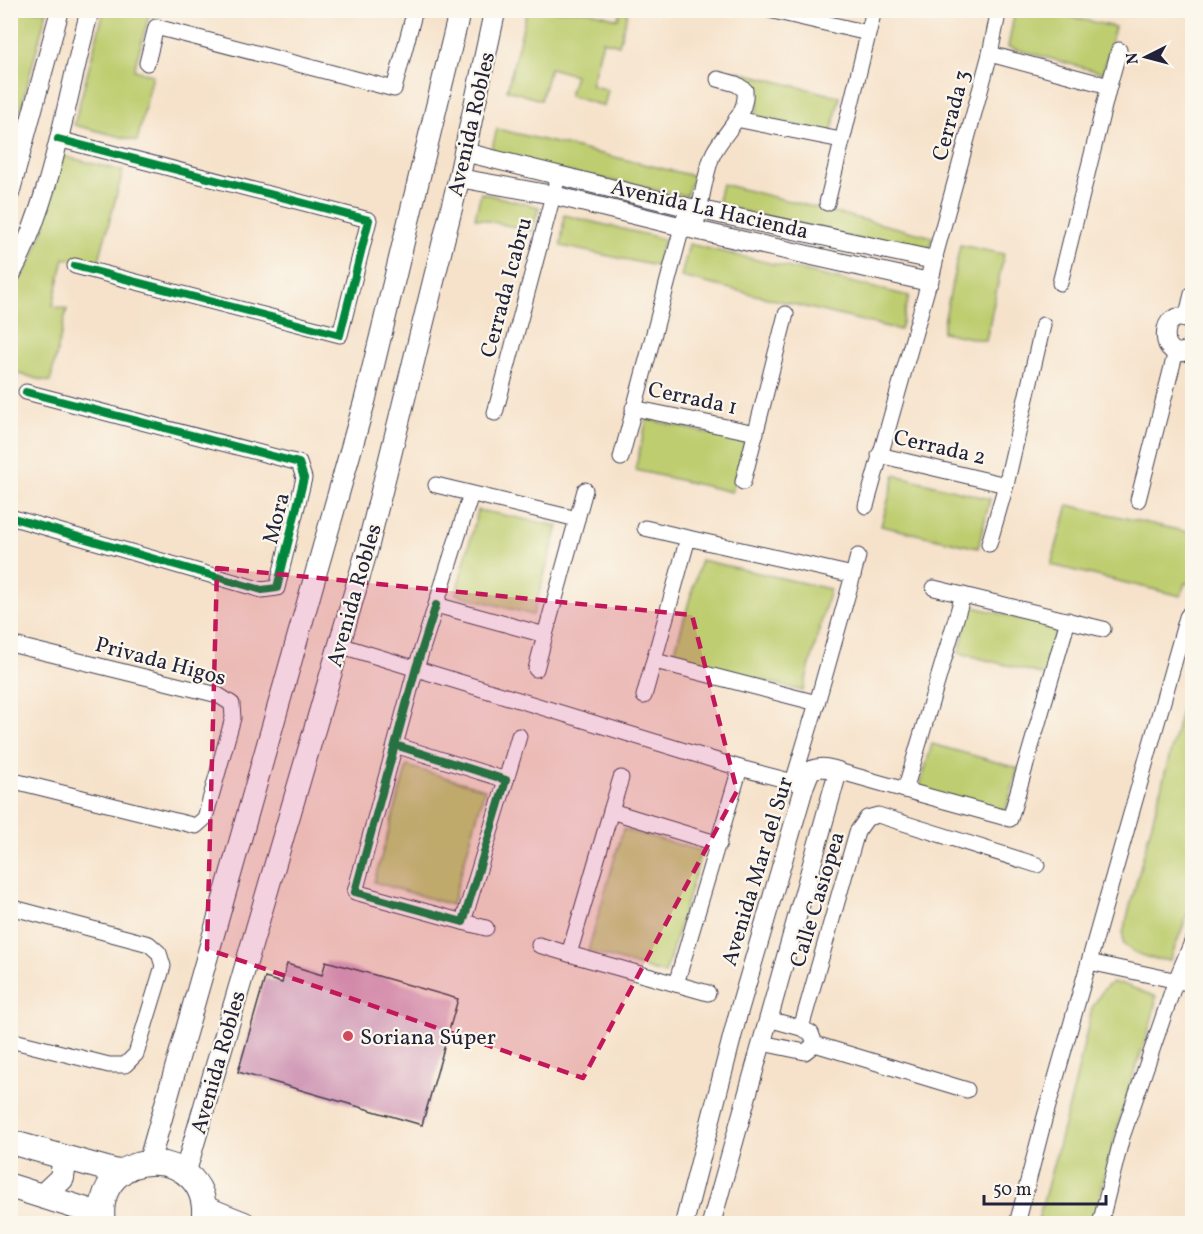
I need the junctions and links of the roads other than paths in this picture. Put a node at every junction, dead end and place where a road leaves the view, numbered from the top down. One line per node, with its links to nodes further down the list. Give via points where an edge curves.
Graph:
1 (60, 10): 12 (street)
2 (90, 10): 14 (street)
3 (415, 10): 13 (street, via 394,89 156,27)
4 (460, 10): 104 (main road, Avenida Robles, via 365,400)
5 (495, 10): 20 (main road, Avenida Robles)
6 (769, 10): 9 (street)
7 (874, 10): 9 (street)
8 (997, 19): 11 (street)
9 (868, 33): 19 (street)
10 (1119, 50): 16 (street)
11 (990, 54): 16 (street, Cerrada 3); 28 (street, Cerrada 3)
12 (48, 59): 14 (street); 23 (street)
13 (147, 63)
14 (74, 67): 18 (street)
15 (718, 79): 17 (street, Cerrada 1, via 745,90 747,101)
16 (1109, 86): 32 (street)
17 (736, 119): 19 (street); 26 (street, Cerrada 1, via 713,154)
18 (58, 139): 29 (street, via 369,220 340,335); 30 (street, via 42,199)
19 (841, 140): 25 (street)
20 (464, 152): 21 (street); 22 (main road, Avenida Robles)
21 (558, 174): 24 (street, Cerrada Icabru); 26 (street)
22 (459, 178): 24 (street, Avenida La Hacienda); 66 (main road, Avenida Robles, via 367,550)
23 (10, 194)
24 (553, 195): 27 (street, Avenida La Hacienda); 40 (street, Cerrada Icabru)
25 (827, 203)
26 (693, 208): 27 (street, Cerrada 1); 28 (street)
27 (688, 228): 31 (street, Avenida La Hacienda); 39 (street, Cerrada 1)
28 (934, 260): 31 (street)
29 (75, 266)
30 (10, 277)
31 (929, 282): 42 (street, Cerrada 2)
32 (1060, 283)
33 (1192, 294): 35 (street)
34 (786, 314): 41 (street, Cerrada 1)
35 (1189, 320): 37 (street, via 1175,320 1167,327 1165,339 1171,348)
36 (1043, 325): 46 (street, Cerrada 2)
37 (1188, 350): 49 (street)
38 (26, 392): 51 (street, Mora, via 299,463 304,478 277,588 262,590)
39 (633, 408): 41 (street, Cerrada 1); 43 (street)
40 (495, 412)
41 (756, 433): 44 (street)
42 (879, 455): 46 (street, Cerrada 2); 50 (street)
43 (621, 458)
44 (743, 482)
45 (436, 485): 48 (street)
46 (1006, 485): 55 (street)
47 (585, 490): 52 (street)
48 (471, 494): 52 (street); 60 (street)
49 (1138, 500)
50 (866, 506)
51 (10, 517)
52 (576, 519): 64 (street)
53 (645, 528): 54 (street)
54 (688, 538): 57 (street); 67 (street)
55 (989, 544)
56 (858, 556): 57 (street)
57 (853, 575): 71 (street)
58 (934, 588): 59 (street)
59 (963, 595): 62 (street); 80 (street)
60 (436, 605): 64 (street); 68 (street)
61 (1192, 610): 90 (street)
62 (1068, 620): 63 (street); 80 (street, via 1010,819)
63 (1103, 629)
64 (545, 635): 69 (street)
65 (10, 644): 77 (street, Privada Higos, via 218,695 232,704 233,718 205,818 196,826)
66 (339, 645): 68 (street); 106 (main road, Avenida Robles)
67 (655, 661): 70 (street); 71 (street)
68 (416, 668): 73 (street); 74 (street)
69 (536, 669)
70 (644, 696)
71 (817, 703): 79 (street)
72 (519, 736): 78 (street)
73 (395, 745): 78 (street); 85 (street, via 355,892)
74 (740, 768): 79 (street); 82 (street)
75 (838, 771): 79 (street, Avenida Mar del Sur, via 817,767); 80 (street); 95 (street)
76 (621, 778): 81 (street)
77 (10, 780)
78 (506, 780): 85 (street)
79 (799, 783): 99 (street, Avenida Mar del Sur)
80 (905, 790)
81 (611, 811): 82 (street); 89 (street)
82 (719, 844): 92 (street)
83 (1037, 865): 96 (street, Calle Casiopea, via 878,815 867,818 858,832)
84 (10, 907): 97 (street, via 149,944 159,953 163,966 136,1054 125,1065 109,1065)
85 (464, 922): 86 (street)
86 (486, 928)
87 (1192, 942): 91 (street)
88 (539, 945): 89 (street)
89 (569, 954): 92 (street)
90 (1089, 962): 91 (street); 114 (street)
91 (1176, 980): 93 (street); 115 (street, via 1122,1137)
92 (676, 984): 94 (street)
93 (1192, 984)
94 (708, 993)
95 (768, 1019): 96 (street); 100 (street)
96 (801, 1028): 98 (street, via 811,1033)
97 (10, 1040)
98 (815, 1044): 100 (street, via 804,1052); 101 (street)
99 (730, 1046): 100 (street); 112 (street, Avenida Mar del Sur)
100 (760, 1048): 113 (street)
101 (967, 1089)
102 (10, 1142): 103 (main road)
103 (59, 1156): 105 (main road); 108 (main road, via 64,1163 62,1178)
104 (149, 1162): 105 (main road); 106 (main road, via 168,1164)
105 (121, 1173): 110 (main road, via 107,1192)
106 (185, 1173): 109 (main road, via 198,1189)
107 (10, 1186): 108 (main road)
108 (43, 1196): 110 (main road)
109 (204, 1216): 111 (main road)
110 (103, 1219)
111 (244, 1224)
112 (684, 1224)
113 (711, 1224)
114 (1017, 1224)
115 (1100, 1224)

